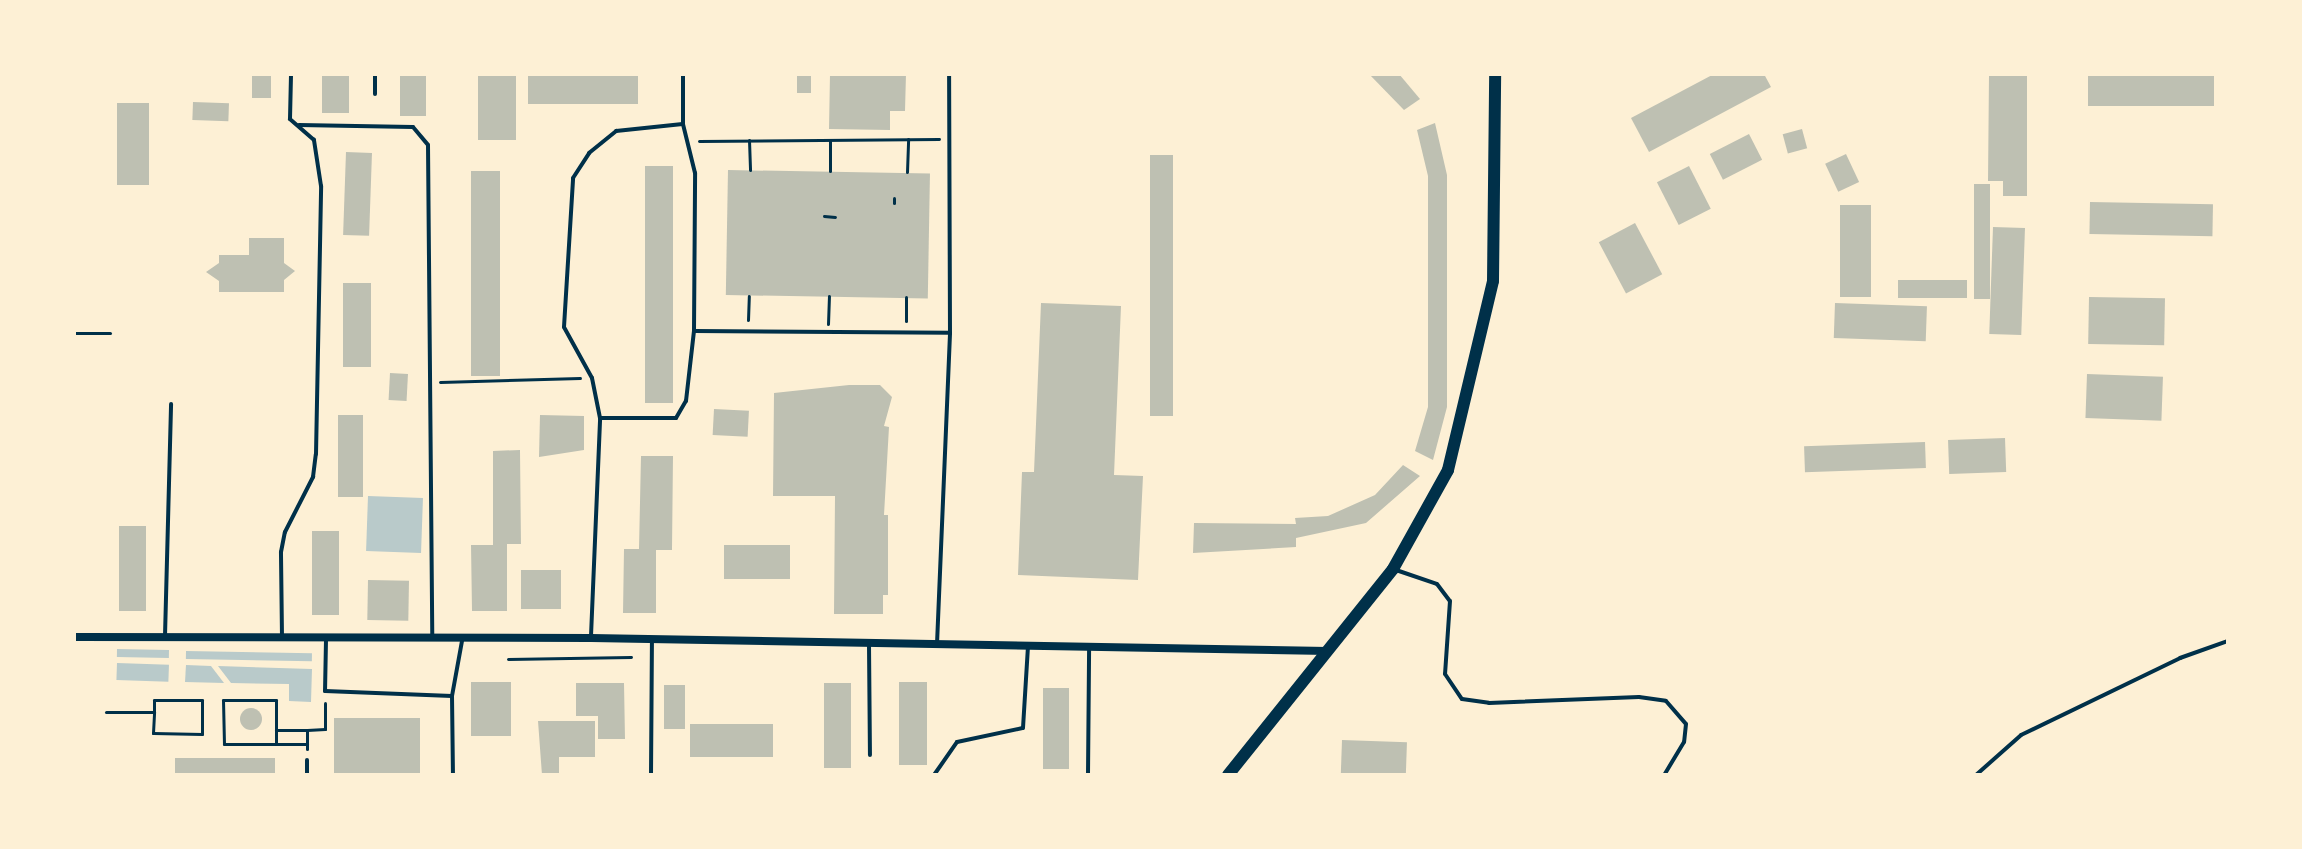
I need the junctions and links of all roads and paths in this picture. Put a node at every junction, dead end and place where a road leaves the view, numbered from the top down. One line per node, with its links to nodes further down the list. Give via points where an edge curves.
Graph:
1 (291, 74): 8 (lane, via 290,119)
2 (375, 74): 6 (lane)
3 (683, 74): 7 (lane)
4 (949, 74): 10 (lane)
5 (1495, 74): 35 (main road, via 1496,259 1483,339 1448,470)
6 (375, 94)
7 (683, 124): 13 (lane); 31 (lane, via 616,131 589,153 573,178 564,327)
8 (299, 125): 32 (lane, via 413,127 423,134 431,163); 39 (lane, via 314,140 321,169 316,454 310,487 285,532 281,552)
9 (908, 139): 10 (path); 12 (path); 16 (path)
10 (949, 139): 30 (lane)
11 (749, 140): 12 (path); 13 (path); 14 (path)
12 (830, 140): 15 (path)
13 (687, 141): 24 (lane, via 695,173)
14 (750, 170)
15 (830, 171)
16 (907, 172)
17 (894, 198): 18 (path)
18 (894, 203)
19 (824, 216): 20 (path)
20 (835, 217)
21 (749, 296): 25 (path)
22 (829, 296): 26 (path)
23 (906, 297): 27 (path)
24 (694, 331): 25 (lane); 34 (lane, via 682,415)
25 (748, 331): 26 (lane)
26 (828, 332): 27 (lane)
27 (906, 332): 30 (lane)
28 (74, 333): 29 (path)
29 (110, 333)
30 (950, 333): 46 (lane)
31 (592, 378): 32 (path); 34 (lane)
32 (431, 383): 42 (lane)
33 (171, 404): 37 (lane)
34 (600, 418): 38 (lane)
35 (1393, 569): 49 (main road); 70 (lane, via 1437,584 1450,601 1445,674 1462,699 1666,701 1686,724 1684,742)
36 (74, 637): 37 (street)
37 (165, 638): 39 (street)
38 (591, 638): 41 (street); 43 (street)
39 (282, 639): 40 (street)
40 (326, 640): 42 (street); 52 (lane)
41 (652, 640): 45 (street); 64 (lane)
42 (432, 641): 43 (street)
43 (462, 641): 53 (lane)
44 (2228, 641): 71 (lane, via 2180,658 2021,735)
45 (869, 645): 46 (street); 60 (lane)
46 (937, 646): 47 (street)
47 (1028, 647): 48 (street); 67 (lane, via 1023,728 957,742)
48 (1089, 648): 49 (street); 68 (lane)
49 (1328, 651): 69 (main road)
50 (631, 657): 51 (path)
51 (508, 659)
52 (325, 691): 53 (lane); 57 (path, via 325,729)
53 (452, 696): 63 (lane)
54 (106, 712): 55 (path)
55 (154, 712): 55 (path, via 153,733 202,734 202,700 154,700)
56 (276, 730): 57 (path); 58 (path); 58 (path, via 276,700 223,700 224,744)
57 (307, 730): 59 (path)
58 (276, 744): 59 (path)
59 (307, 744): 61 (path)
60 (870, 755)
61 (307, 760): 62 (lane)
62 (307, 775)
63 (453, 775)
64 (651, 775)
65 (792, 775): 66 (lane)
66 (799, 775)
67 (934, 775)
68 (1088, 775)
69 (1228, 775)
70 (1664, 775)
71 (1976, 775)

